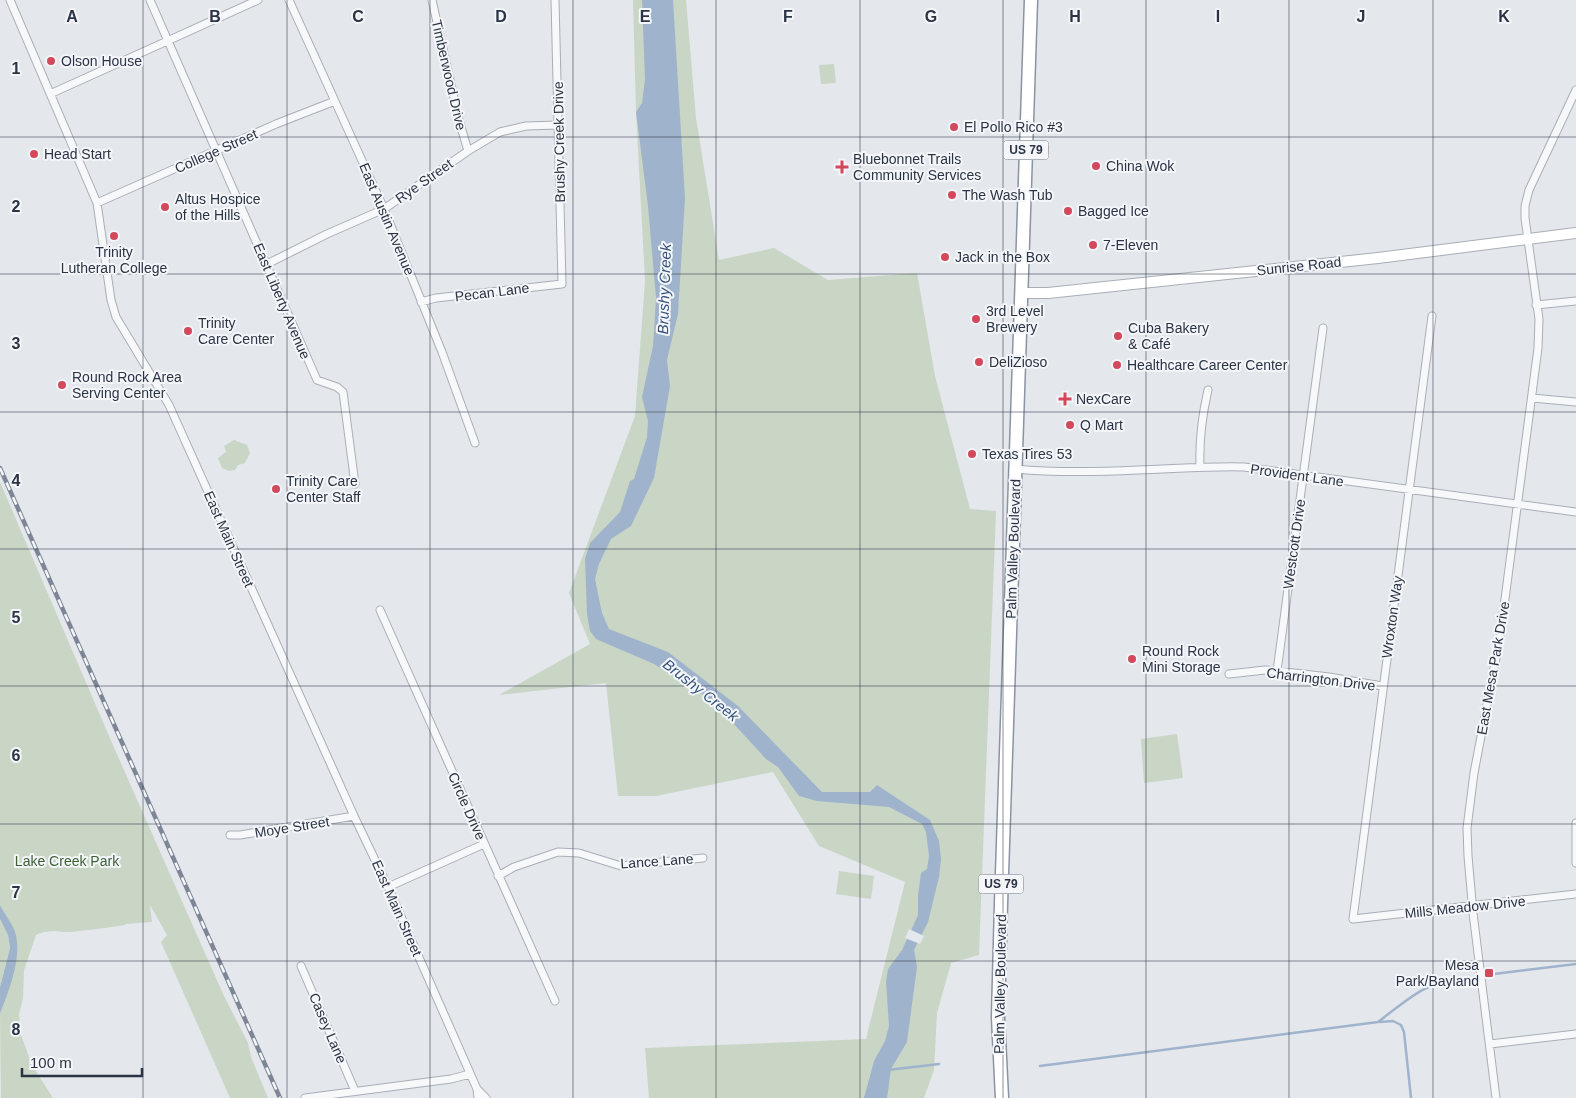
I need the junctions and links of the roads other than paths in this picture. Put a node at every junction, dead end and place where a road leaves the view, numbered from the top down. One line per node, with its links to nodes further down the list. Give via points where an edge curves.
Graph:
1 (10, 0): 10 (street, East Main Street)
2 (150, 0): 8 (street, East Liberty Avenue)
3 (258, 0): 8 (street)
4 (289, 0): 11 (street, East Austin Avenue)
5 (432, 0): 14 (street, Timberwood Drive)
6 (555, 0): 12 (street, Brushy Creek Drive)
7 (1029, 3): 21 (highway, Palm Valley Boulevard / US 79)
8 (168, 40): 10 (street); 13 (street, East Liberty Avenue)
9 (1576, 90): 18 (street, East Mesa Park Drive, via 1528,196 1525,218)
10 (50, 94): 15 (street, East Main Street)
11 (335, 101): 13 (street, College Street); 16 (street, East Austin Avenue)
12 (558, 125): 14 (street, Rye Street, via 513,128); 20 (street, Brushy Creek Drive)
13 (216, 150): 15 (street, College Street); 19 (street, East Liberty Avenue)
14 (468, 151): 16 (street, Rye Street)
15 (97, 203): 42 (street, East Main Street, via 118,323 169,406)
16 (384, 209): 19 (street, Rye Street); 23 (street, East Austin Avenue)
17 (1576, 233): 18 (main road, Sunrise Road)
18 (1528, 238): 21 (main road, Sunrise Road, via 1048,294); 24 (street, East Mesa Park Drive)
19 (267, 264): 34 (street, East Liberty Avenue, via 317,380 343,392)
20 (562, 284): 23 (street, Pecan Lane)
21 (1021, 293): 32 (highway, Palm Valley Boulevard / US 79)
22 (1576, 301): 24 (street)
23 (421, 302): 30 (street, East Austin Avenue)
24 (1536, 305): 28 (street, East Mesa Park Drive, via 1539,341)
25 (1432, 316): 35 (street, Wroxton Way)
26 (1323, 328): 33 (street, Westcott Drive)
27 (1208, 390): 31 (street, via 1201,430)
28 (1532, 398): 29 (street); 36 (street, East Mesa Park Drive)
29 (1576, 402)
30 (475, 443)
31 (1200, 467): 32 (street, Provident Lane, via 1128,471); 33 (street, Provident Lane)
32 (1016, 470): 63 (highway, Palm Valley Boulevard / US 79, via 1000,912 998,1017)
33 (1304, 475): 35 (street, Provident Lane); 39 (street, Westcott Drive)
34 (355, 484)
35 (1409, 489): 36 (street, Provident Lane); 41 (street, Wroxton Way)
36 (1518, 504): 37 (street, Provident Lane); 51 (street, East Mesa Park Drive, via 1500,637 1469,800 1468,856)
37 (1576, 512)
38 (380, 610): 45 (street, Circle Drive)
39 (1277, 671): 40 (street, Charrington Drive); 41 (street, Charrington Drive)
40 (1229, 674)
41 (1382, 686): 52 (street, Wroxton Way)
42 (354, 816): 44 (street, Moye Street); 49 (street, East Main Street)
43 (1576, 823): 47 (street)
44 (230, 835)
45 (484, 844): 48 (street, Circle Drive); 49 (street)
46 (702, 858): 48 (street, Lance Lane, via 621,866 578,853 558,852)
47 (1576, 863)
48 (498, 876): 54 (street, Circle Drive)
49 (388, 887): 57 (street, East Main Street)
50 (1576, 894): 51 (street, Mills Meadow Drive)
51 (1472, 906): 52 (street, Mills Meadow Drive); 56 (street, East Mesa Park Drive)
52 (1353, 919)
53 (301, 966): 59 (street, Casey Lane)
54 (554, 1001)
55 (1576, 1034): 56 (street)
56 (1490, 1044): 64 (street, East Mesa Park Drive)
57 (470, 1074): 58 (street, East Main Street); 59 (street)
58 (477, 1089): 61 (street); 62 (street)
59 (355, 1091): 60 (street)
60 (305, 1098)
61 (478, 1098)
62 (486, 1098)
63 (1002, 1098)
64 (1496, 1098)

